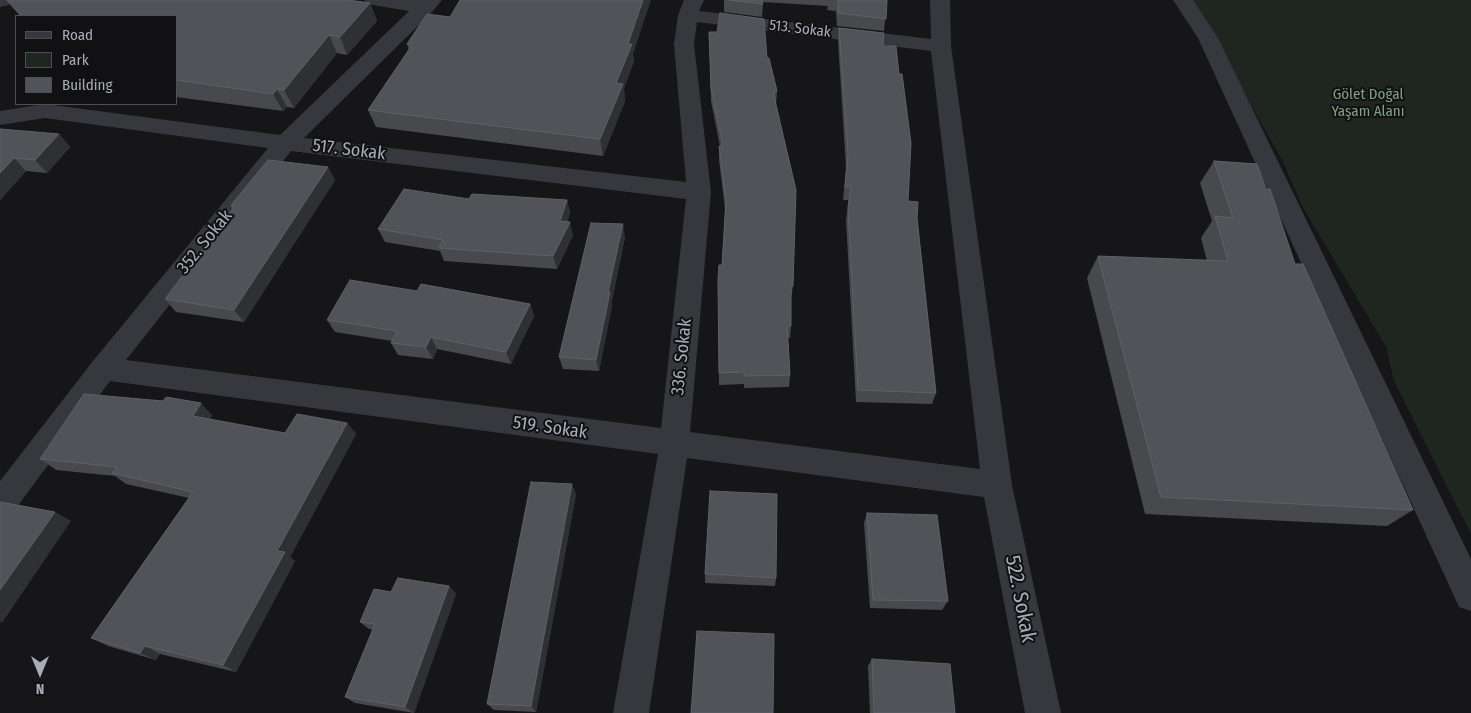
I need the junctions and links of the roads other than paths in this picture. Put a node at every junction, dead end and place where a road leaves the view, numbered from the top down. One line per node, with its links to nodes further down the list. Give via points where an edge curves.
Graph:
1 (6, 0): 5 (street)
2 (374, 0): 6 (street)
3 (940, 0): 8 (street, 522. Sokak)
4 (1183, 0): 16 (street, via 1212,47)
5 (0, 2)
6 (428, 4): 10 (street, 352. Sokak)
7 (691, 7): 8 (street, 513. Sokak); 11 (street, 336. Sokak, via 684,44)
8 (941, 46): 14 (street, 522. Sokak)
9 (0, 118): 10 (street, 517. Sokak, via 45,110)
10 (285, 143): 11 (street, 517. Sokak); 12 (street, 352. Sokak)
11 (699, 192): 13 (street, 336. Sokak)
12 (103, 369): 13 (street, 519. Sokak); 15 (street, 352. Sokak)
13 (674, 444): 14 (street, 519. Sokak); 17 (street, 336. Sokak)
14 (997, 485): 18 (street, 522. Sokak)
15 (0, 505)
16 (1471, 595)
17 (632, 713)
18 (1043, 713)

